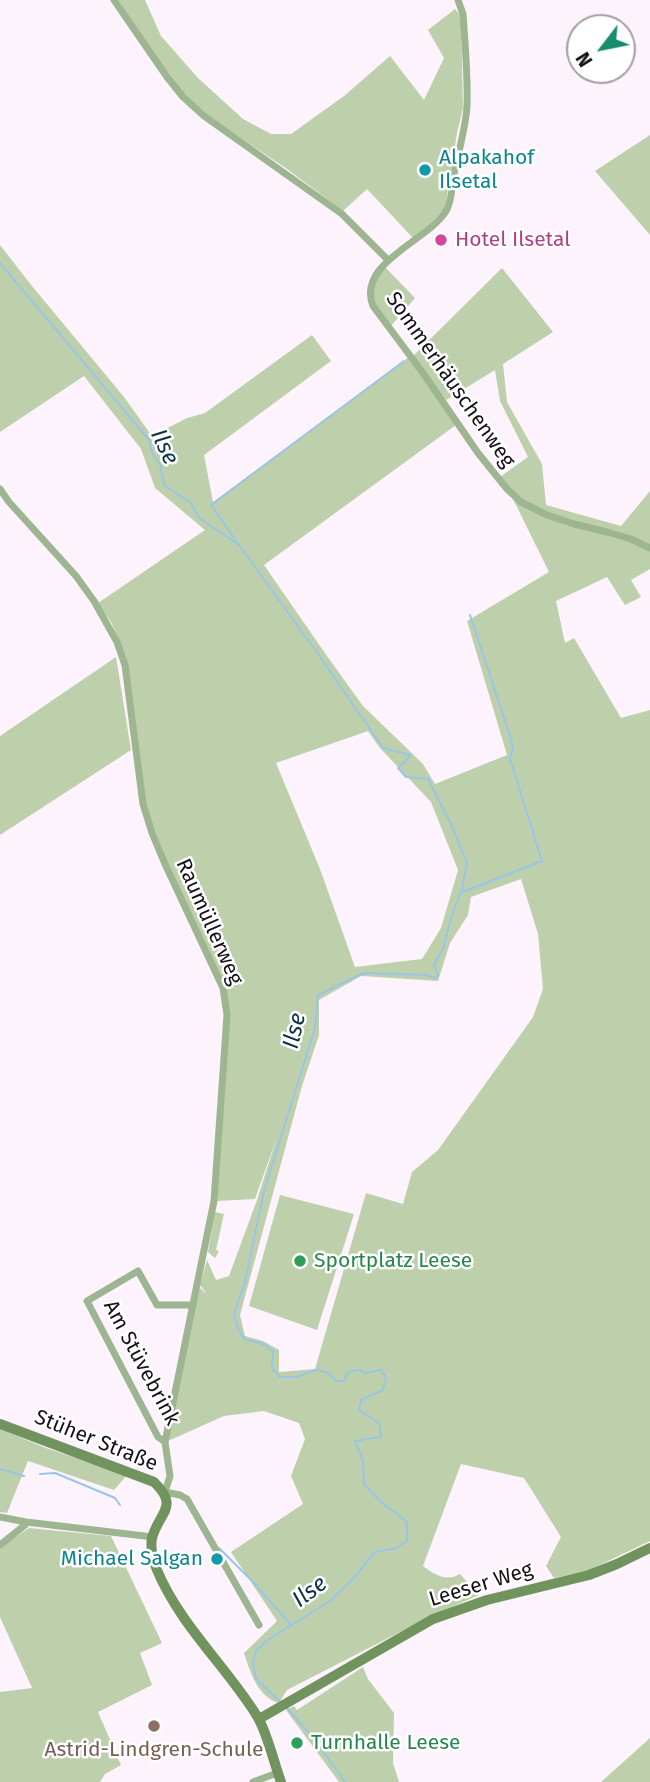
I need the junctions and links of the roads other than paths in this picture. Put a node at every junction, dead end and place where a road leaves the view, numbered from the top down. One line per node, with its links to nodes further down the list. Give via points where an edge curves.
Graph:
1 (114, 0): 3 (street, via 183,97 342,214)
2 (458, 0): 3 (street, Sommerhäuschenweg, via 463,14 467,108 447,210 426,233)
3 (388, 260): 5 (street, Sommerhäuschenweg, via 370,288 373,306 507,489 547,515)
4 (0, 489): 6 (street, Raumüllerweg, via 76,576 117,642 125,665 143,804 223,988 227,1015 214,1201)
5 (650, 548)
6 (192, 1305): 8 (street, Raumüllerweg); 8 (street, Am Stüvebrink, via 158,1305 138,1270 88,1301 158,1437)
7 (0, 1424): 9 (main road, Stüher Straße, via 154,1482)
8 (165, 1442): 9 (street, Raumüllerweg, via 170,1476)
9 (165, 1492): 12 (main road, Stüher Straße, via 168,1501); 15 (street, via 187,1499)
10 (0, 1517): 11 (street)
11 (26, 1522): 12 (street); 13 (street)
12 (153, 1536): 16 (main road, via 153,1555 171,1598)
13 (0, 1545)
14 (650, 1548): 16 (main road, Leeser Weg, via 589,1575 487,1600 433,1619)
15 (259, 1625)
16 (259, 1719): 17 (main road)
17 (279, 1777): 18 (street)
18 (253, 1782)

